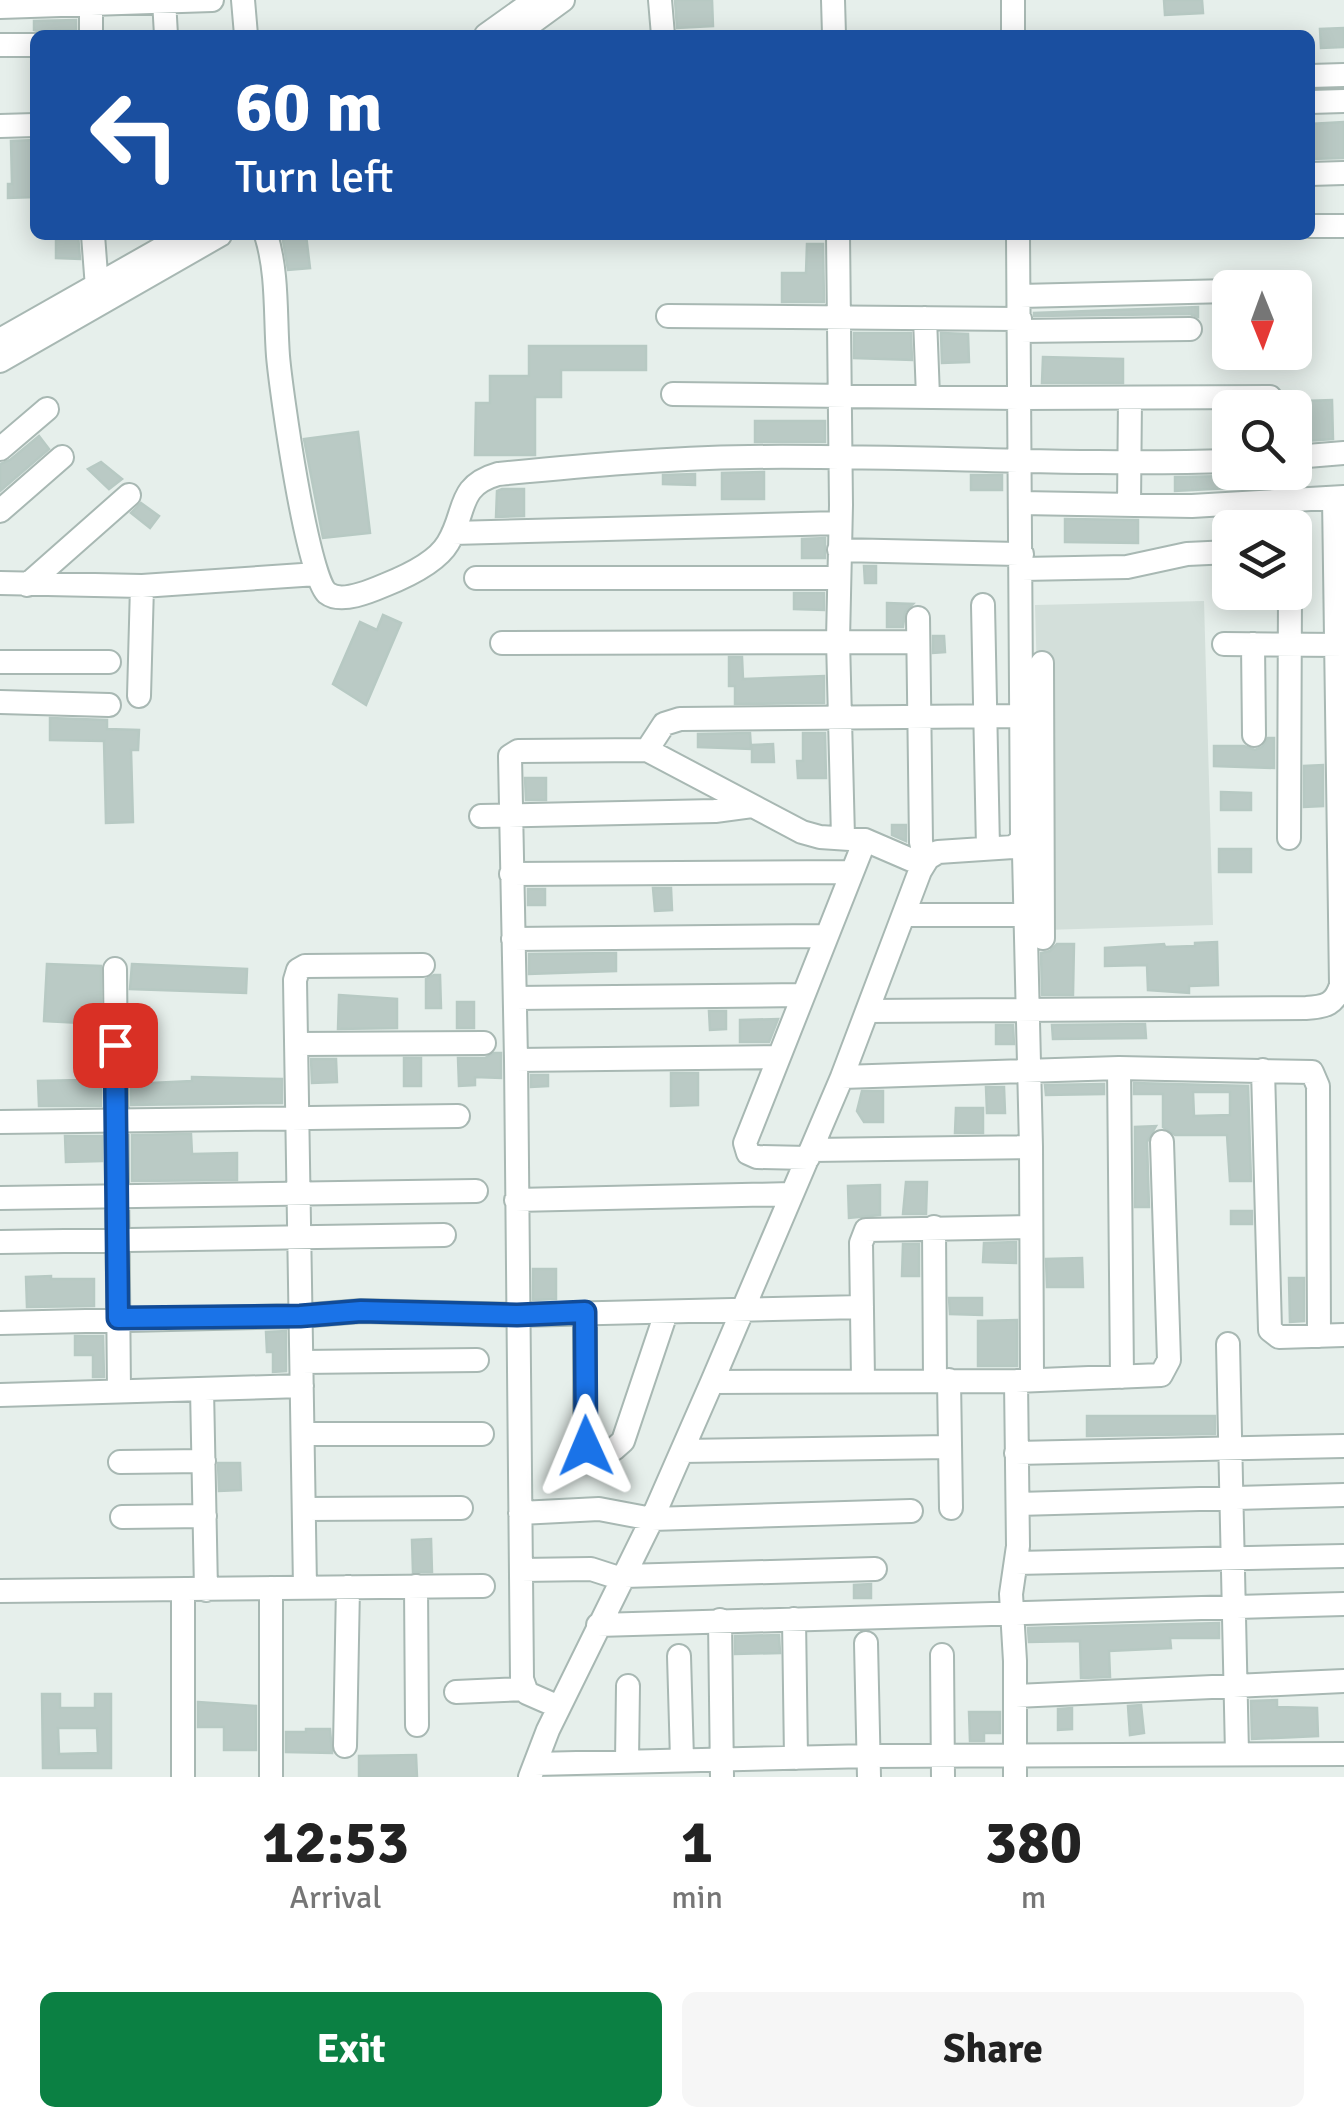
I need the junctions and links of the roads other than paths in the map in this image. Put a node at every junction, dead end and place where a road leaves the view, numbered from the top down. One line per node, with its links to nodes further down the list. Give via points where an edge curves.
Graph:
1 (212, 0): 8 (street)
2 (243, 0): 13 (street)
3 (535, 0): 14 (street)
4 (564, 0): 15 (street)
5 (660, 0): 16 (street)
6 (833, 0): 17 (street)
7 (1013, 0): 18 (street)
8 (164, 1): 9 (street); 12 (street)
9 (91, 4): 10 (street); 11 (street)
10 (0, 6)
11 (91, 30)
12 (166, 30)
13 (246, 30)
14 (493, 30)
15 (522, 30)
16 (662, 30)
17 (834, 30)
18 (1013, 30)
19 (0, 45): 20 (street)
20 (30, 45)
21 (1344, 75): 22 (street)
22 (1315, 76)
23 (1344, 101): 24 (street)
24 (1315, 102)
25 (30, 125): 26 (street)
26 (0, 126)
27 (1344, 173): 28 (street)
28 (1315, 174)
29 (1315, 226): 30 (street)
30 (1344, 226)
31 (93, 240): 38 (street)
32 (178, 240): 38 (street)
33 (210, 240): 38 (street)
34 (266, 240): 73 (street, via 280,378)
35 (838, 240): 41 (street)
36 (1018, 240): 39 (street)
37 (1212, 294): 39 (street)
38 (97, 297): 44 (street); 45 (street)
39 (1020, 315): 42 (street); 43 (street); 50 (street)
40 (668, 316): 41 (street)
41 (840, 316): 42 (street); 47 (street)
42 (926, 318): 48 (street)
43 (1190, 330)
44 (0, 340)
45 (0, 361)
46 (673, 394): 47 (street)
47 (838, 397): 48 (street); 57 (street)
48 (928, 397): 50 (street)
49 (1212, 397): 51 (street)
50 (1020, 398): 51 (street); 59 (street)
51 (1130, 398): 60 (street)
52 (46, 409): 53 (street)
53 (0, 449)
54 (1344, 453): 55 (street)
55 (1312, 456)
56 (62, 457): 67 (street)
57 (840, 458): 59 (street); 68 (street); 69 (street, via 680,458 498,474 470,489)
58 (1212, 461): 60 (street)
59 (1020, 462): 60 (street); 64 (street)
60 (1129, 463): 65 (street)
61 (129, 495): 77 (street)
62 (1339, 497): 63 (street); 87 (street)
63 (1290, 500): 65 (street); 66 (street)
64 (1021, 503): 65 (street); 72 (street)
65 (1128, 506)
66 (1290, 510)
67 (0, 511)
68 (840, 522): 69 (street); 70 (street)
69 (453, 532): 73 (street, via 428,561 361,593 332,596)
70 (839, 550): 72 (street); 75 (street)
71 (1212, 553): 72 (street, via 1137,566)
72 (1022, 562): 96 (street)
73 (317, 574): 78 (street)
74 (476, 578): 75 (street)
75 (838, 578): 82 (street)
76 (0, 583): 77 (street)
77 (27, 585): 78 (street)
78 (142, 586): 92 (street)
79 (982, 605): 95 (street)
80 (1290, 610): 88 (street)
81 (918, 618): 83 (street)
82 (838, 640): 83 (street); 84 (street); 98 (street)
83 (917, 642): 97 (street)
84 (502, 643)
85 (1224, 644): 86 (street)
86 (1253, 644): 88 (street); 99 (street)
87 (1339, 645): 88 (street); 120 (street, via 1337,998 1320,1007)
88 (1290, 646): 104 (street)
89 (0, 662): 90 (street)
90 (109, 662)
91 (1042, 664): 107 (street)
92 (139, 696)
93 (0, 702): 94 (street)
94 (109, 705)
95 (985, 716): 96 (street); 97 (street); 106 (street)
96 (1023, 716): 107 (street)
97 (920, 717): 98 (street); 108 (street)
98 (842, 718): 100 (street, via 672,720); 105 (street)
99 (1254, 736)
100 (648, 750): 101 (street); 102 (street, via 514,752 508,763)
101 (752, 806): 102 (street); 105 (street, via 811,835)
102 (510, 815): 103 (street); 110 (street)
103 (480, 816)
104 (1289, 838)
105 (854, 839): 108 (street); 109 (street)
106 (988, 848): 107 (street); 108 (street, via 944,851)
107 (1029, 853): 112 (street); 114 (street)
108 (926, 862): 111 (street)
109 (850, 872): 110 (street); 113 (street)
110 (511, 874): 115 (street)
111 (906, 915): 112 (street); 121 (street)
112 (1024, 915): 120 (street)
113 (824, 936): 115 (street); 118 (street)
114 (1043, 938)
115 (512, 939): 119 (street)
116 (423, 965): 123 (street, via 301,967 295,980)
117 (115, 968): 133 (street)
118 (801, 995): 119 (street); 124 (street)
119 (515, 998): 125 (street)
120 (1027, 1010): 121 (street); 127 (street)
121 (868, 1011): 129 (street)
122 (484, 1043): 123 (street)
123 (296, 1044): 131 (street)
124 (777, 1057): 125 (street); 136 (street, via 746,1148 757,1157)
125 (516, 1060): 142 (street)
126 (1119, 1068): 127 (street); 128 (street); 162 (street)
127 (1030, 1069): 129 (street); 135 (street)
128 (1262, 1070): 158 (street, via 1270,1330 1278,1337); 158 (street, via 1308,1070 1317,1079)
129 (842, 1077): 136 (street)
130 (458, 1116): 131 (street)
131 (298, 1117): 133 (street); 138 (street)
132 (0, 1122): 133 (street)
133 (116, 1122): 140 (street)
134 (1162, 1142): 162 (street, via 1168,1365 1161,1374)
135 (1031, 1147): 136 (street); 143 (street)
136 (810, 1154): 139 (street)
137 (476, 1191): 138 (street)
138 (299, 1194): 140 (street); 146 (street)
139 (792, 1194): 142 (street); 151 (street)
140 (115, 1197): 141 (street); 147 (street)
141 (0, 1198)
142 (516, 1200): 153 (street)
143 (1031, 1227): 144 (street); 165 (street)
144 (934, 1228): 149 (street, via 866,1230); 164 (street)
145 (444, 1235): 146 (street)
146 (298, 1236): 147 (street); 154 (street)
147 (116, 1241): 148 (street); 155 (street)
148 (0, 1242)
149 (862, 1307): 151 (street); 163 (street)
150 (585, 1312): 152 (street); 152 (street, via 585,1442 594,1451 623,1441); 153 (street)
151 (742, 1312): 152 (street); 166 (street)
152 (666, 1313)
153 (517, 1315): 154 (street); 186 (street)
154 (300, 1316): 155 (street); 161 (street)
155 (118, 1318): 156 (street); 168 (street)
156 (0, 1323)
157 (1344, 1335): 158 (street)
158 (1318, 1336)
159 (1228, 1344): 174 (street)
160 (477, 1360): 161 (street)
161 (302, 1374): 167 (street); 170 (street)
162 (1122, 1377): 165 (street)
163 (864, 1379): 164 (street); 166 (street)
164 (942, 1380): 165 (street); 172 (street)
165 (1024, 1380): 176 (street)
166 (712, 1382): 175 (street)
167 (202, 1388): 168 (street); 177 (street)
168 (119, 1391): 169 (street)
169 (0, 1395)
170 (304, 1434): 171 (street); 184 (street)
171 (482, 1434)
172 (950, 1446): 175 (street); 183 (street)
173 (1344, 1446): 174 (street)
174 (1230, 1449): 176 (street); 180 (street)
175 (682, 1452): 189 (street)
176 (1016, 1453): 181 (street)
177 (204, 1461): 178 (street); 187 (street)
178 (120, 1462)
179 (1344, 1495): 180 (street)
180 (1232, 1498): 181 (street); 191 (street)
181 (1018, 1504): 192 (street)
182 (460, 1508): 184 (street)
183 (951, 1508)
184 (306, 1509): 198 (street)
185 (911, 1511): 189 (street)
186 (520, 1514): 189 (street, via 599,1509); 194 (street)
187 (205, 1516): 188 (street); 202 (street)
188 (122, 1517)
189 (652, 1519): 195 (street)
190 (1344, 1556): 191 (street)
191 (1232, 1559): 192 (street); 204 (street)
192 (1016, 1563): 205 (street)
193 (875, 1569): 195 (street)
194 (521, 1570): 195 (street, via 591,1569); 215 (street)
195 (623, 1578): 208 (street)
196 (416, 1586): 197 (street); 200 (street); 219 (street)
197 (483, 1586)
198 (305, 1587): 199 (street); 200 (street)
199 (271, 1588): 202 (street); 237 (street)
200 (348, 1588): 220 (street)
201 (0, 1591): 202 (street)
202 (194, 1591): 236 (street)
203 (1344, 1604): 204 (street)
204 (1233, 1608): 205 (street); 213 (street)
205 (1012, 1614): 206 (street); 217 (street)
206 (794, 1619): 207 (street); 224 (street)
207 (720, 1620): 208 (street); 233 (street)
208 (598, 1625): 218 (street)
209 (866, 1644): 227 (street)
210 (942, 1654): 230 (street)
211 (679, 1656): 223 (street)
212 (1344, 1681): 213 (street)
213 (1237, 1685): 217 (street); 221 (street)
214 (628, 1686): 226 (street)
215 (524, 1689): 216 (street); 218 (street)
216 (456, 1692)
217 (1015, 1696): 231 (street)
218 (559, 1707): 235 (street)
219 (417, 1725)
220 (345, 1746)
221 (1238, 1753): 225 (street); 229 (street)
222 (1344, 1754): 229 (street)
223 (682, 1759): 226 (street); 233 (street)
224 (789, 1764): 227 (street); 233 (street)
225 (1213, 1765): 228 (street)
226 (643, 1766): 234 (street)
227 (870, 1766): 230 (street)
228 (1144, 1766): 232 (street)
229 (1275, 1766)
230 (943, 1767): 231 (street)
231 (1015, 1767): 232 (street)
232 (1082, 1767)
233 (722, 1768)
234 (591, 1770): 235 (street)
235 (532, 1771)
236 (183, 1777)
237 (272, 1777)

